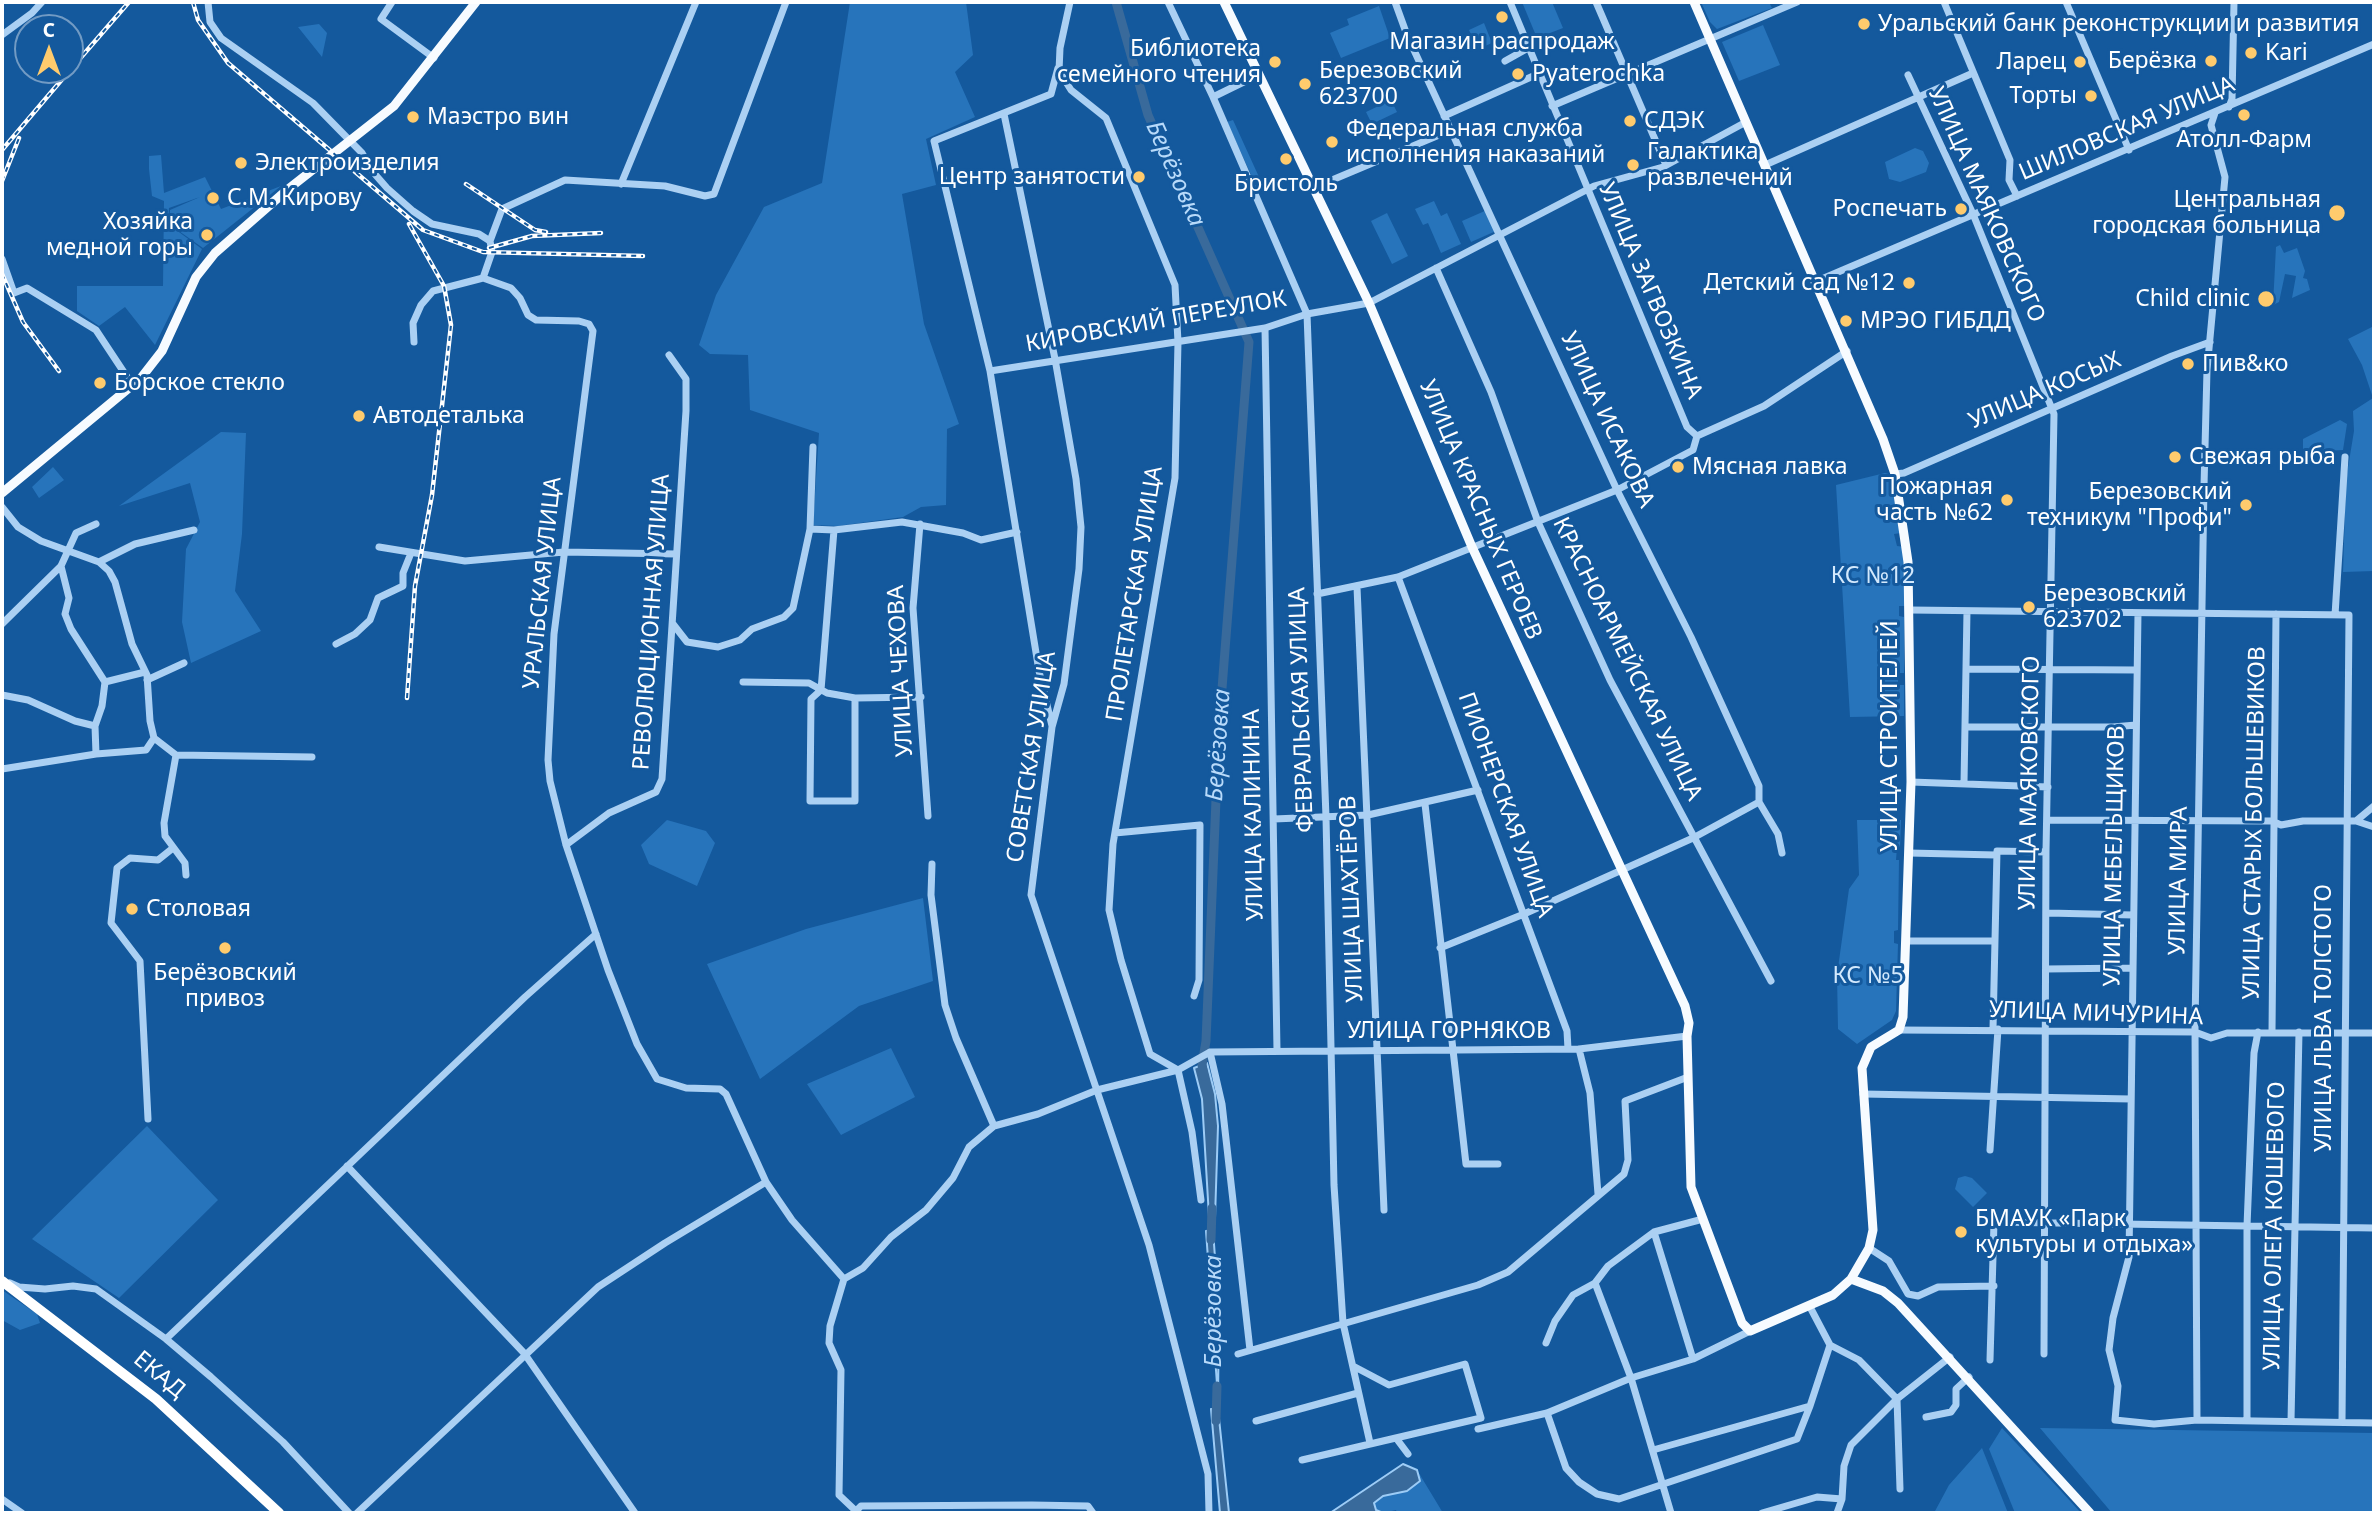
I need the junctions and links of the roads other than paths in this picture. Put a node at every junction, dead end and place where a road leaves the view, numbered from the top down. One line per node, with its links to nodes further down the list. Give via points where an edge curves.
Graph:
1 (42, 2): 18 (street)
2 (208, 2): 39 (street, via 210,22 221,38 313,103)
3 (392, 2): 22 (street, via 381,19)
4 (476, 2): 22 (main road)
5 (696, 2): 43 (street)
6 (786, 2): 43 (street, via 714,194)
7 (1070, 2): 24 (street)
8 (1168, 2): 30 (street, ФЕВРАЛЬСКАЯ УЛИЦА)
9 (1224, 2): 28 (main road, УЛИЦА КРАСНЫХ ГЕРОЕВ)
10 (1395, 2): 36 (street, УЛИЦА ИСАКОВА)
11 (1510, 2): 21 (street, УЛИЦА ЗАГВОЗКИНА)
12 (1596, 2): 26 (street)
13 (1694, 2): 19 (main road, УЛИЦА СТРОИТЕЛЕЙ)
14 (1797, 2): 19 (street)
15 (1944, 2): 27 (street)
16 (2066, 2): 40 (street)
17 (2234, 2): 33 (street)
18 (2, 35)
19 (1710, 38): 26 (street); 37 (main road, УЛИЦА СТРОИТЕЛЕЙ)
20 (2374, 44): 33 (street, ШИЛОВСКАЯ УЛИЦА)
21 (1530, 47): 23 (street); 25 (street, УЛИЦА ЗАГВОЗКИНА)
22 (434, 58): 39 (main road, via 394,106)
23 (1504, 61)
24 (1058, 64): 35 (street, via 1051,94); 58 (street, ПРОЛЕТАРСКАЯ УЛИЦА, via 1071,90 1106,118 1175,285)
25 (1540, 73): 32 (street, УЛИЦА ЗАГВОЗКИНА); 36 (street)
26 (1627, 73): 32 (street); 41 (street)
27 (1973, 73): 31 (street); 46 (street, via 2010,160 2009,180)
28 (1258, 75): 30 (street); 44 (main road, УЛИЦА КРАСНЫХ ГЕРОЕВ)
29 (1908, 75): 31 (street, УЛИЦА МАЯКОВСКОГО)
30 (1213, 97): 55 (street, ФЕВРАЛЬСКАЯ УЛИЦА)
31 (1918, 97): 42 (street); 47 (street, УЛИЦА МАЯКОВСКОГО)
32 (1552, 106): 45 (street, УЛИЦА ЗАГВОЗКИНА)
33 (2229, 107): 34 (street, ШИЛОВСКАЯ УЛИЦА)
34 (2215, 113): 40 (street, ШИЛОВСКАЯ УЛИЦА); 59 (street, УЛИЦА МИРА, via 2211,125 2225,177)
35 (1004, 114): 62 (street, СОВЕТСКАЯ УЛИЦА); 63 (street, via 934,141)
36 (1444, 116): 38 (street, УЛИЦА ИСАКОВА)
37 (1746, 122): 41 (street, КИРОВСКИЙ ПЕРЕУЛОК); 42 (main road, УЛИЦА СТРОИТЕЛЕЙ)
38 (1451, 130): 44 (street); 48 (street, УЛИЦА ИСАКОВА)
39 (349, 142): 49 (street, via 387,188 432,224 478,234); 64 (main road, via 202,267 162,351)
40 (2129, 150): 46 (street, ШИЛОВСКАЯ УЛИЦА)
41 (1666, 165): 45 (street, КИРОВСКИЙ ПЕРЕУЛОК)
42 (1765, 165): 53 (main road, УЛИЦА СТРОИТЕЛЕЙ)
43 (621, 184): 49 (street, via 556,182 502,209)
44 (1313, 188): 54 (main road, УЛИЦА КРАСНЫХ ГЕРОЕВ)
45 (1586, 190): 48 (street, КИРОВСКИЙ ПЕРЕУЛОК); 66 (street, УЛИЦА ЗАГВОЗКИНА, via 1687,427)
46 (2017, 196): 47 (street, ШИЛОВСКАЯ УЛИЦА)
47 (1973, 214): 53 (street, ШИЛОВСКАЯ УЛИЦА); 65 (street, УЛИЦА МАЯКОВСКОГО)
48 (1500, 234): 51 (street, КИРОВСКИЙ ПЕРЕУЛОК); 70 (street, УЛИЦА ИСАКОВА)
49 (489, 241): 52 (street, via 492,252)
50 (2, 259): 64 (street, via 14,293 27,288 96,330)
51 (1436, 268): 54 (street, КИРОВСКИЙ ПЕРЕУЛОК); 73 (street, КРАСНОАРМЕЙСКАЯ УЛИЦА, via 1491,392)
52 (483, 278): 57 (street, via 433,291 413,323); 83 (street, УРАЛЬСКАЯ УЛИЦА, via 511,288 536,320 589,324 593,331)
53 (1817, 281): 60 (main road, УЛИЦА СТРОИТЕЛЕЙ)
54 (1369, 303): 55 (street, КИРОВСКИЙ ПЕРЕУЛОК); 81 (main road, УЛИЦА КРАСНЫХ ГЕРОЕВ)
55 (1307, 314): 56 (street, КИРОВСКИЙ ПЕРЕУЛОК); 90 (street, ФЕВРАЛЬСКАЯ УЛИЦА)
56 (1265, 328): 58 (street, КИРОВСКИЙ ПЕРЕУЛОК); 132 (street, УЛИЦА КАЛИНИНА)
57 (414, 342)
58 (1178, 342): 62 (street, КИРОВСКИЙ ПЕРЕУЛОК); 140 (street, ПРОЛЕТАРСКАЯ УЛИЦА, via 1175,478)
59 (2210, 342): 65 (street, УЛИЦА КОСЫХ); 95 (street, УЛИЦА МИРА)
60 (1847, 351): 66 (street, via 1764,406); 69 (main road, УЛИЦА СТРОИТЕЛЕЙ)
61 (668, 355): 85 (street, РЕВОЛЮЦИОННАЯ УЛИЦА, via 686,379)
62 (1055, 359): 63 (street, КИРОВСКИЙ ПЕРЕУЛОК); 114 (street, СОВЕТСКАЯ УЛИЦА, via 1080,527 1064,684)
63 (990, 371): 79 (street)
64 (133, 386): 71 (main road)
65 (2052, 408): 69 (street, УЛИЦА КОСЫХ); 93 (street, УЛИЦА МАЯКОВСКОГО)
66 (1697, 436): 70 (street, via 1693,450)
67 (813, 447): 76 (street)
68 (2345, 457): 97 (street)
69 (1895, 474): 91 (main road, УЛИЦА СТРОИТЕЛЕЙ, via 1907,544)
70 (1617, 490): 73 (street); 126 (street, УЛИЦА ИСАКОВА, via 1759,786)
71 (2, 493)
72 (2, 508): 82 (street, via 18,527)
73 (1538, 522): 81 (street); 141 (street, КРАСНОАРМЕЙСКАЯ УЛИЦА, via 1610,680)
74 (96, 524): 82 (street, via 76,533)
75 (920, 524): 78 (street); 79 (street, via 981,540); 110 (street, УЛИЦА ЧЕХОВА, via 913,608)
76 (810, 529): 78 (street); 98 (street, via 793,608 784,617 718,647 687,642)
77 (194, 530): 86 (street, via 135,544)
78 (834, 530): 108 (street)
79 (1017, 532): 114 (street)
80 (379, 547): 84 (street)
81 (1472, 547): 88 (street); 149 (main road, УЛИЦА КРАСНЫХ ГЕРОЕВ)
82 (67, 552): 86 (street); 87 (street)
83 (564, 552): 84 (street, via 465,561); 85 (street); 142 (street, УРАЛЬСКАЯ УЛИЦА, via 554,634 548,760)
84 (411, 553): 100 (street, via 403,586 378,598 370,620)
85 (676, 554): 98 (street, РЕВОЛЮЦИОННАЯ УЛИЦА)
86 (99, 562): 105 (street, via 115,582)
87 (61, 566): 99 (street); 106 (street, via 69,598 65,614)
88 (1398, 577): 89 (street); 125 (street, ПИОНЕРСКАЯ УЛИЦА)
89 (1357, 587): 90 (street); 129 (street, УЛИЦА ШАХТЁРОВ)
90 (1317, 594): 131 (street, ФЕВРАЛЬСКАЯ УЛИЦА)
91 (1910, 610): 92 (street); 122 (main road, УЛИЦА СТРОИТЕЛЕЙ)
92 (1967, 611): 93 (street); 102 (street)
93 (2051, 611): 94 (street); 103 (street, УЛИЦА МАЯКОВСКОГО)
94 (2138, 613): 95 (street); 104 (street, УЛИЦА МЕБЕЛЬЩИКОВ)
95 (2202, 613): 96 (street); 135 (street, УЛИЦА МИРА)
96 (2276, 614): 97 (street); 136 (street, УЛИЦА СТАРЫХ БОЛЬШЕВИКОВ)
97 (2335, 615): 137 (street, УЛИЦА ЛЬВА ТОЛСТОГО, via 2349,615)
98 (673, 623): 142 (street, РЕВОЛЮЦИОННАЯ УЛИЦА, via 666,750 656,792 609,813)
99 (2, 624)
100 (336, 644)
101 (184, 663): 105 (street)
102 (1966, 669): 103 (street); 115 (street)
103 (2051, 670): 104 (street); 116 (street, УЛИЦА МАЯКОВСКОГО)
104 (2137, 670): 112 (street, УЛИЦА МЕБЕЛЬЩИКОВ)
105 (146, 676): 106 (street); 117 (street)
106 (105, 681): 113 (street)
107 (743, 682): 108 (street, via 809,683)
108 (821, 690): 111 (street); 111 (street, via 811,699 810,801 855,801)
109 (2, 695): 113 (street)
110 (921, 697): 111 (street); 130 (street, УЛИЦА ЧЕХОВА)
111 (855, 698)
112 (2136, 725): 116 (street); 134 (street, УЛИЦА МЕБЕЛЬЩИКОВ)
113 (95, 726): 118 (street)
114 (1052, 727): 182 (street, СОВЕТСКАЯ УЛИЦА, via 1031,895)
115 (1966, 727): 116 (street); 123 (street)
116 (2050, 727): 124 (street, УЛИЦА МАЯКОВСКОГО)
117 (154, 738): 118 (street, via 146,750); 119 (street)
118 (96, 754): 121 (street)
119 (176, 755): 120 (street); 143 (street, via 164,823)
120 (312, 757)
121 (2, 769)
122 (1911, 782): 123 (street); 146 (main road, УЛИЦА СТРОИТЕЛЕЙ)
123 (1964, 783): 124 (street)
124 (2048, 787): 133 (street, УЛИЦА МАЯКОВСКОГО)
125 (1478, 790): 127 (street); 152 (street, ПИОНЕРСКАЯ УЛИЦА)
126 (1759, 802): 141 (street); 144 (street, УЛИЦА ИСАКОВА, via 1778,834)
127 (1425, 804): 129 (street); 157 (street)
128 (2374, 806): 138 (street)
129 (1367, 815): 131 (street); 179 (street, УЛИЦА ШАХТЁРОВ)
130 (928, 816)
131 (1326, 817): 132 (street); 176 (street, ФЕВРАЛЬСКАЯ УЛИЦА)
132 (1274, 819): 173 (street, УЛИЦА КАЛИНИНА)
133 (2047, 820): 134 (street); 145 (street, УЛИЦА МАЯКОВСКОГО)
134 (2134, 820): 135 (street); 153 (street, УЛИЦА МЕБЕЛЬЩИКОВ)
135 (2199, 821): 136 (street); 166 (street, УЛИЦА МИРА)
136 (2272, 821): 137 (street, via 2280,825); 168 (street, УЛИЦА СТАРЫХ БОЛЬШЕВИКОВ)
137 (2345, 821): 138 (street); 170 (street, УЛИЦА ЛЬВА ТОЛСТОГО)
138 (2356, 821): 139 (street)
139 (2374, 827)
140 (1115, 833): 161 (street, via 1200,825 1199,980); 180 (street, ПРОЛЕТАРСКАЯ УЛИЦА, via 1109,910 1121,961 1150,1054)
141 (1693, 838): 149 (street); 160 (street, КРАСНОАРМЕЙСКАЯ УЛИЦА)
142 (566, 845): 154 (street, УРАЛЬСКАЯ УЛИЦА)
143 (173, 848): 150 (street, via 185,863); 187 (street, via 158,860 130,858 117,868 111,923 140,961)
144 (1782, 852)
145 (2046, 852): 147 (street); 151 (street, УЛИЦА МАЯКОВСКОГО)
146 (1909, 853): 147 (street); 155 (main road, УЛИЦА СТРОИТЕЛЕЙ)
147 (1997, 853): 156 (street)
148 (932, 864): 188 (street, via 931,895 945,1005)
149 (1623, 869): 152 (street); 172 (main road, УЛИЦА КРАСНЫХ ГЕРОЕВ, via 1685,1006)
150 (186, 875)
151 (2048, 913): 153 (street); 159 (street, УЛИЦА МАЯКОВСКОГО)
152 (1524, 914): 157 (street); 174 (street, ПИОНЕРСКАЯ УЛИЦА, via 1567,1031)
153 (2133, 915): 158 (street, УЛИЦА МЕБЕЛЬЩИКОВ)
154 (596, 934): 191 (street); 192 (street, УРАЛЬСКАЯ УЛИЦА, via 637,1044 657,1079 686,1088 720,1089 726,1094)
155 (1906, 941): 156 (street); 163 (main road, УЛИЦА СТРОИТЕЛЕЙ)
156 (1994, 942): 162 (street)
157 (1440, 947): 177 (street)
158 (2132, 968): 159 (street); 165 (street, УЛИЦА МЕБЕЛЬЩИКОВ)
159 (2046, 970): 164 (street, УЛИЦА МАЯКОВСКОГО)
160 (1771, 981)
161 (1194, 996)
162 (1996, 1029): 163 (street, УЛИЦА МИЧУРИНА); 164 (street, УЛИЦА МИЧУРИНА); 184 (street)
163 (1899, 1030): 183 (main road, via 1871,1047 1865,1057)
164 (2045, 1030): 165 (street, УЛИЦА МИЧУРИНА); 185 (street, УЛИЦА МАЯКОВСКОГО)
165 (2132, 1032): 166 (street, УЛИЦА МИЧУРИНА); 186 (street, УЛИЦА МЕБЕЛЬЩИКОВ)
166 (2195, 1032): 167 (street, УЛИЦА МИЧУРИНА, via 2211,1038); 199 (street, УЛИЦА МИРА)
167 (2258, 1032): 168 (street, УЛИЦА МИЧУРИНА); 200 (street)
168 (2272, 1032): 169 (street, УЛИЦА МИЧУРИНА)
169 (2299, 1032): 170 (street, УЛИЦА МИЧУРИНА); 201 (street, УЛИЦА ОЛЕГА КОШЕВОГО)
170 (2343, 1033): 171 (street, УЛИЦА МИЧУРИНА); 202 (street, УЛИЦА ЛЬВА ТОЛСТОГО)
171 (2374, 1033)
172 (1686, 1036): 175 (street, УЛИЦА ГОРНЯКОВ); 181 (main road, УЛИЦА КРАСНЫХ ГЕРОЕВ)
173 (1277, 1049): 176 (street, УЛИЦА ГОРНЯКОВ); 178 (street, УЛИЦА ГОРНЯКОВ)
174 (1568, 1049): 175 (street, УЛИЦА ГОРНЯКОВ); 177 (street, УЛИЦА ГОРНЯКОВ)
175 (1578, 1049): 193 (street, via 1590,1093)
176 (1331, 1051): 179 (street, УЛИЦА ГОРНЯКОВ); 212 (street, ФЕВРАЛЬСКАЯ УЛИЦА)
177 (1451, 1051): 179 (street, УЛИЦА ГОРНЯКОВ); 190 (street, via 1466,1164)
178 (1210, 1052): 180 (street); 217 (street, via 1222,1104)
179 (1378, 1053): 195 (street, УЛИЦА ШАХТЁРОВ)
180 (1178, 1070): 182 (street); 194 (street)
181 (1688, 1077): 193 (street, via 1625,1101 1628,1160 1624,1174); 196 (main road, УЛИЦА КРАСНЫХ ГЕРОЕВ, via 1691,1187)
182 (1097, 1090): 188 (street); 257 (street, СОВЕТСКАЯ УЛИЦА, via 1152,1257 1208,1474)
183 (1863, 1094): 184 (street); 205 (main road, via 1873,1230)
184 (1994, 1095): 185 (street); 189 (street)
185 (2044, 1096): 186 (street); 197 (street, УЛИЦА МАЯКОВСКОГО)
186 (2131, 1099): 198 (street, УЛИЦА МЕБЕЛЬЩИКОВ)
187 (148, 1119)
188 (994, 1126): 206 (street, via 968,1147 953,1178 926,1210 891,1237 863,1268)
189 (1990, 1150)
190 (1498, 1164)
191 (346, 1166): 214 (street); 218 (street)
192 (766, 1182): 206 (street, via 792,1220); 218 (street, via 598,1287)
193 (1598, 1194): 212 (street, via 1508,1272 1478,1285)
194 (1201, 1200)
195 (1384, 1210)
196 (1703, 1219): 204 (street); 213 (main road, УЛИЦА КРАСНЫХ ГЕРОЕВ, via 1742,1323)
197 (2044, 1223): 198 (street); 210 (street, via 1994,1222); 220 (street, УЛИЦА МАЯКОВСКОГО)
198 (2130, 1224): 199 (street); 232 (street, УЛИЦА МЕБЕЛЬЩИКОВ, via 2126,1278 2109,1350 2118,1386 2115,1420)
199 (2197, 1226): 200 (street); 232 (street, УЛИЦА МИРА)
200 (2247, 1226): 201 (street); 233 (street)
201 (2293, 1227): 202 (street); 234 (street, УЛИЦА ОЛЕГА КОШЕВОГО)
202 (2342, 1228): 203 (street); 236 (street, УЛИЦА ЛЬВА ТОЛСТОГО)
203 (2374, 1228)
204 (1654, 1232): 209 (street, via 1608,1266); 222 (street)
205 (1870, 1248): 207 (main road); 210 (street, via 1889,1261 1909,1294 1918,1296 1938,1287)
206 (844, 1279): 248 (street, via 829,1343 841,1370 838,1486)
207 (1851, 1279): 211 (main road); 221 (main road, via 1883,1291)
208 (2, 1280): 214 (street, via 19,1287 96,1289); 251 (highway, ЕКАД, via 156,1399)
209 (1595, 1283): 215 (street, via 1573,1295); 226 (street)
210 (1994, 1286): 223 (street)
211 (1810, 1307): 213 (main road); 216 (street)
212 (1343, 1323): 217 (street); 224 (street, ФЕВРАЛЬСКАЯ УЛИЦА)
213 (1750, 1331): 222 (street)
214 (166, 1339): 252 (street, via 283,1442)
215 (1546, 1343)
216 (1830, 1345): 228 (street, via 1859,1360); 229 (street)
217 (1250, 1350): 219 (street)
218 (524, 1353): 253 (street); 254 (street)
219 (1238, 1354)
220 (2044, 1354)
221 (1950, 1357): 225 (main road); 228 (street)
222 (1693, 1359): 226 (street)
223 (1990, 1360)
224 (1353, 1366): 227 (street, ФЕВРАЛЬСКАЯ УЛИЦА); 239 (street, via 1389,1385 1465,1364 1481,1418)
225 (1969, 1377): 231 (street, via 1956,1389 1951,1412); 261 (main road)
226 (1631, 1378): 230 (street); 241 (street)
227 (1358, 1394): 235 (street); 240 (street, ФЕВРАЛЬСКАЯ УЛИЦА)
228 (1897, 1399): 245 (street); 247 (street, via 1852,1445 1844,1465)
229 (1810, 1406): 241 (street); 244 (street, via 1797,1439)
230 (1547, 1413): 238 (street); 244 (street, via 1566,1468 1597,1494 1619,1499)
231 (1926, 1417)
232 (2197, 1420): 233 (street)
233 (2246, 1420): 234 (street)
234 (2291, 1420): 236 (street)
235 (1256, 1421)
236 (2342, 1422): 237 (street)
237 (2374, 1423)
238 (1478, 1429)
239 (1396, 1438): 240 (street); 242 (street)
240 (1370, 1443): 243 (street)
241 (1653, 1450): 244 (street)
242 (1408, 1454)
243 (1302, 1461)
244 (1663, 1485): 258 (street)
245 (1900, 1489)
246 (2, 1499): 250 (street)
247 (1842, 1499): 259 (street, via 1817,1497); 260 (street)
248 (845, 1502): 249 (street); 255 (street)
249 (857, 1512): 256 (street, via 861,1506 1088,1506)
250 (22, 1513)
251 (279, 1513)
252 (349, 1513)
253 (357, 1513)
254 (635, 1513)
255 (845, 1513)
256 (1093, 1513)
257 (1209, 1513)
258 (1671, 1513)
259 (1762, 1513)
260 (1837, 1513)
261 (2090, 1513)

